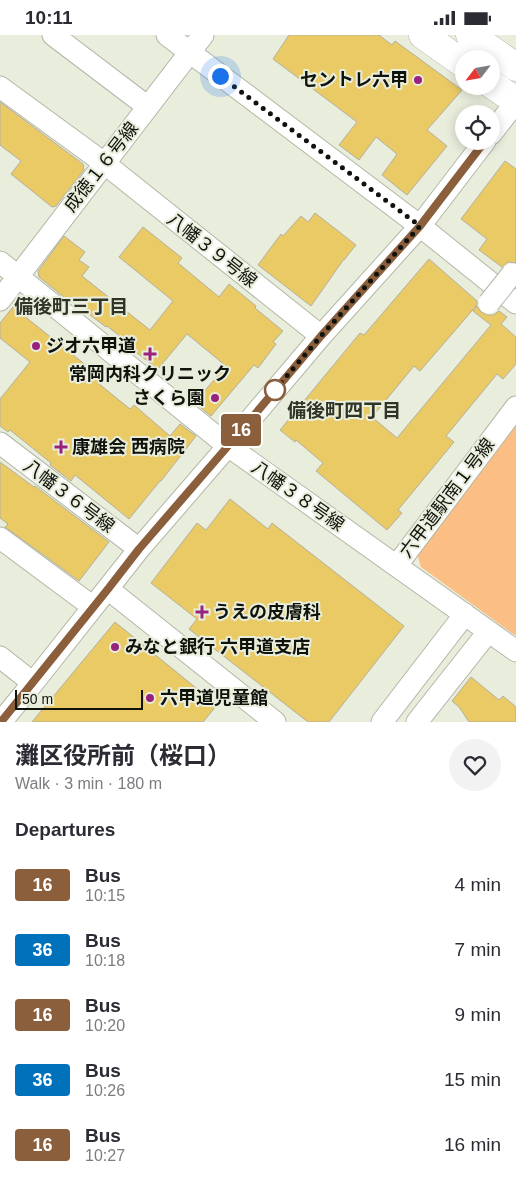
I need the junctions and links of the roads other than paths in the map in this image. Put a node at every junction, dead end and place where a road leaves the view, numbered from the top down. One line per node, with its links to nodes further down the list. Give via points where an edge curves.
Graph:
1 (53, 35): 12 (street)
2 (166, 35): 6 (street)
3 (203, 35): 6 (street, 成徳１６号線)
4 (423, 35): 7 (highway)
5 (470, 35): 8 (highway)
6 (190, 53): 12 (street, 成徳１６号線); 16 (street)
7 (455, 57)
8 (516, 67)
9 (0, 87): 15 (street, 八幡３９号線)
10 (500, 90): 11 (highway)
11 (516, 102): 13 (street)
12 (148, 107): 15 (street, 成徳１６号線)
13 (500, 122)
14 (478, 150): 16 (street)
15 (104, 163): 19 (street, 成徳１６号線); 23 (street, 八幡３９号線)
16 (420, 226): 22 (street); 23 (street)
17 (0, 262): 19 (street, 八幡３８号線)
18 (512, 274): 21 (street, bridge)
19 (17, 276): 20 (street, 成徳１６号線); 26 (street, 八幡３８号線)
20 (0, 300)
21 (489, 303)
22 (516, 303)
23 (321, 336): 26 (street)
24 (516, 407): 29 (street, 六甲道駅南１号線)
25 (0, 443): 28 (street, 八幡３６号線)
26 (228, 446): 28 (street); 29 (street, 八幡３８号線)
27 (0, 538): 31 (street)
28 (139, 549): 30 (street)
29 (397, 565): 32 (street, 八幡３８号線)
30 (108, 589): 31 (street); 38 (street)
31 (93, 607): 36 (street)
32 (465, 614): 33 (street, 八幡３８号線); 39 (street)
33 (488, 632): 34 (street, 八幡３８号線); 40 (street)
34 (516, 651)
35 (0, 657): 36 (street)
36 (33, 683): 37 (street)
37 (1, 722)
38 (275, 722)
39 (382, 722)
40 (417, 722)

